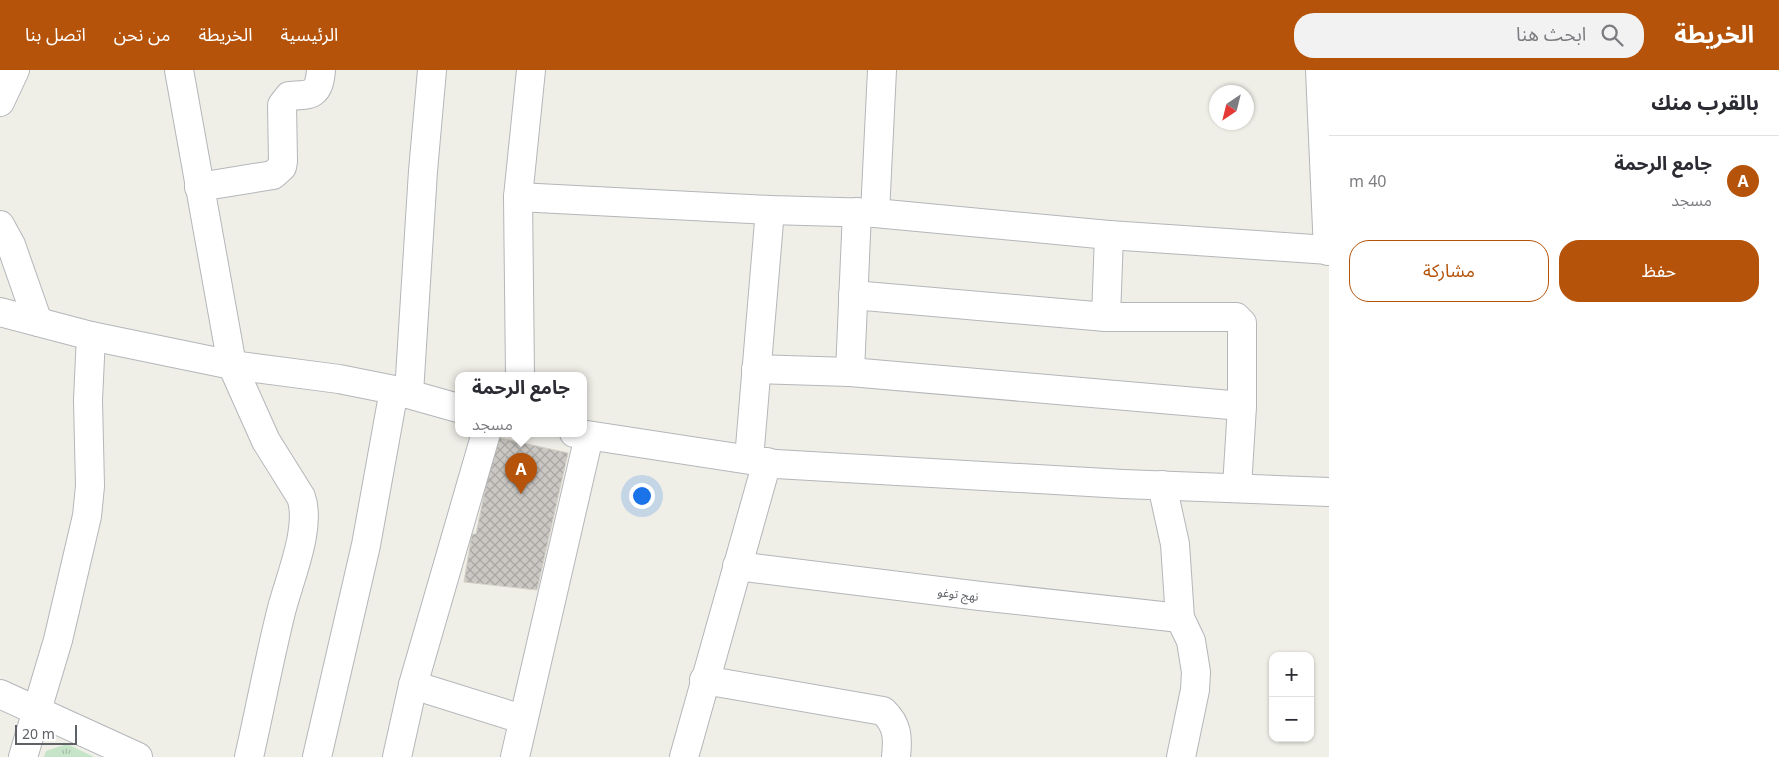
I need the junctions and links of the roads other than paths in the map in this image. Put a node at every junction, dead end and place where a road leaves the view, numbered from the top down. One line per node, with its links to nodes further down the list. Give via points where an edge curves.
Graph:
1 (16, 70): 8 (street)
2 (179, 70): 9 (street)
3 (321, 70): 9 (street, via 319,85 314,92 290,96 282,105 283,162 278,172)
4 (432, 70): 25 (street)
5 (530, 70): 10 (street)
6 (882, 70): 12 (street)
7 (1320, 70): 15 (street)
8 (0, 102)
9 (199, 187): 21 (street)
10 (518, 196): 11 (street); 23 (street)
11 (770, 210): 12 (street); 22 (street)
12 (866, 213): 14 (street); 16 (street)
13 (0, 225): 19 (street, via 11,245)
14 (1109, 235): 15 (street); 18 (street)
15 (1329, 250)
16 (854, 295): 18 (street); 24 (street)
17 (0, 312): 19 (street)
18 (1106, 317): 26 (street, via 1236,317 1243,328)
19 (38, 322): 20 (street)
20 (91, 336): 21 (street); 40 (street, via 87,516 66,612)
21 (232, 365): 25 (street); 44 (street, via 262,433 304,507 299,544)
22 (756, 369): 24 (street); 31 (street)
23 (520, 372)
24 (850, 372): 26 (street)
25 (401, 391): 27 (street); 45 (street)
26 (1242, 406): 33 (street)
27 (455, 407)
28 (587, 435): 31 (street)
29 (485, 437): 38 (street)
30 (580, 437): 41 (street)
31 (758, 461): 32 (street); 35 (street)
32 (1162, 485): 33 (street); 36 (street, via 1174,536)
33 (1237, 487): 34 (street)
34 (1329, 492)
35 (737, 566): 36 (street, نهج توغو); 37 (street)
36 (1180, 618): 50 (street, via 1191,641 1196,672)
37 (704, 680): 48 (street); 49 (street, via 883,711 897,730)
38 (413, 685): 41 (street); 46 (street)
39 (0, 694): 40 (street)
40 (38, 711): 42 (street); 43 (street)
41 (522, 719): 47 (street)
42 (23, 757)
43 (138, 757)
44 (249, 757)
45 (317, 757)
46 (397, 757)
47 (515, 757)
48 (684, 757)
49 (896, 757)
50 (1181, 757)

